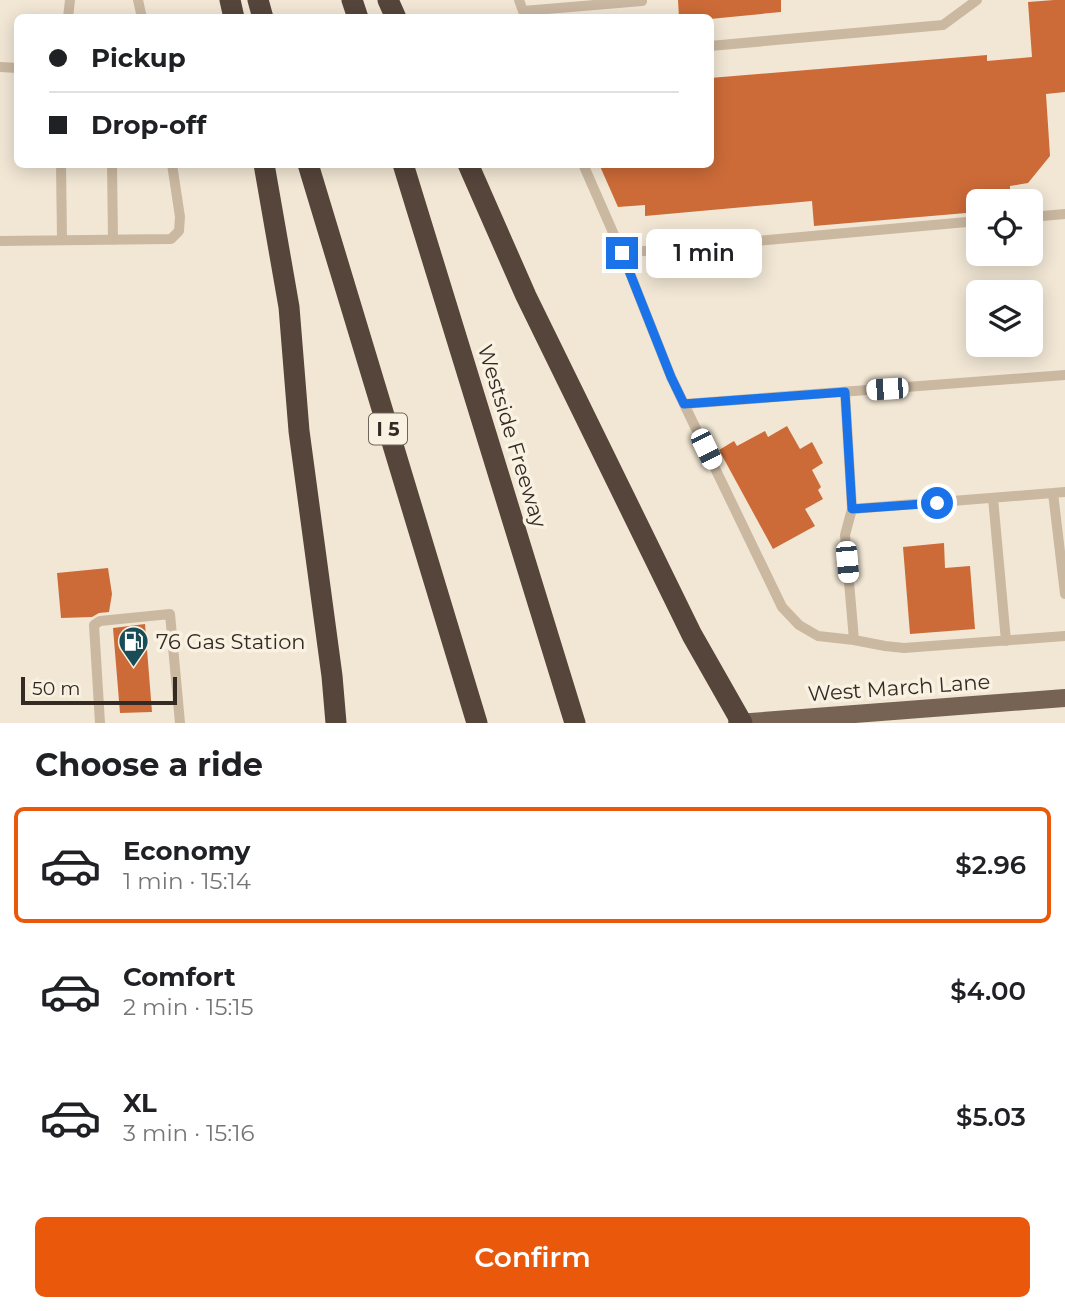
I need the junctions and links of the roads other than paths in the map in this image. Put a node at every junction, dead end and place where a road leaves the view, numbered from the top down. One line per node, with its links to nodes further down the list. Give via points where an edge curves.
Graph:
1 (519, 0): 2 (lane, via 523,12)
2 (642, 0)
3 (976, 0): 4 (lane, via 943,25)
4 (714, 46)
5 (61, 168): 16 (lane)
6 (112, 168): 17 (lane)
7 (173, 168): 17 (lane, via 179,231 171,239)
8 (265, 168): 34 (highway, via 289,307 299,431)
9 (309, 168): 35 (highway, I 5)
10 (404, 168): 36 (highway, Westside Freeway)
11 (470, 168): 37 (highway, via 526,296 680,610)
12 (585, 168): 19 (lane)
13 (1065, 214): 14 (lane)
14 (1043, 216)
15 (966, 222): 19 (lane)
16 (62, 240): 17 (lane); 18 (lane)
17 (113, 240)
18 (0, 241)
19 (622, 253): 22 (lane)
20 (1065, 375): 21 (lane)
21 (845, 392): 22 (lane); 26 (lane)
22 (684, 404): 29 (lane, via 782,607 818,636)
23 (1065, 492): 24 (lane)
24 (1053, 493): 25 (lane); 27 (lane)
25 (993, 498): 26 (lane); 30 (lane)
26 (852, 509): 29 (lane, via 845,536)
27 (1065, 594)
28 (1065, 636): 30 (lane)
29 (854, 640): 30 (lane, via 904,648)
30 (1006, 642)
31 (1065, 698): 37 (main road, West March Lane)
32 (100, 723): 33 (lane, via 94,625 170,614)
33 (180, 723)
34 (336, 723)
35 (477, 723)
36 (575, 723)
37 (741, 723)

